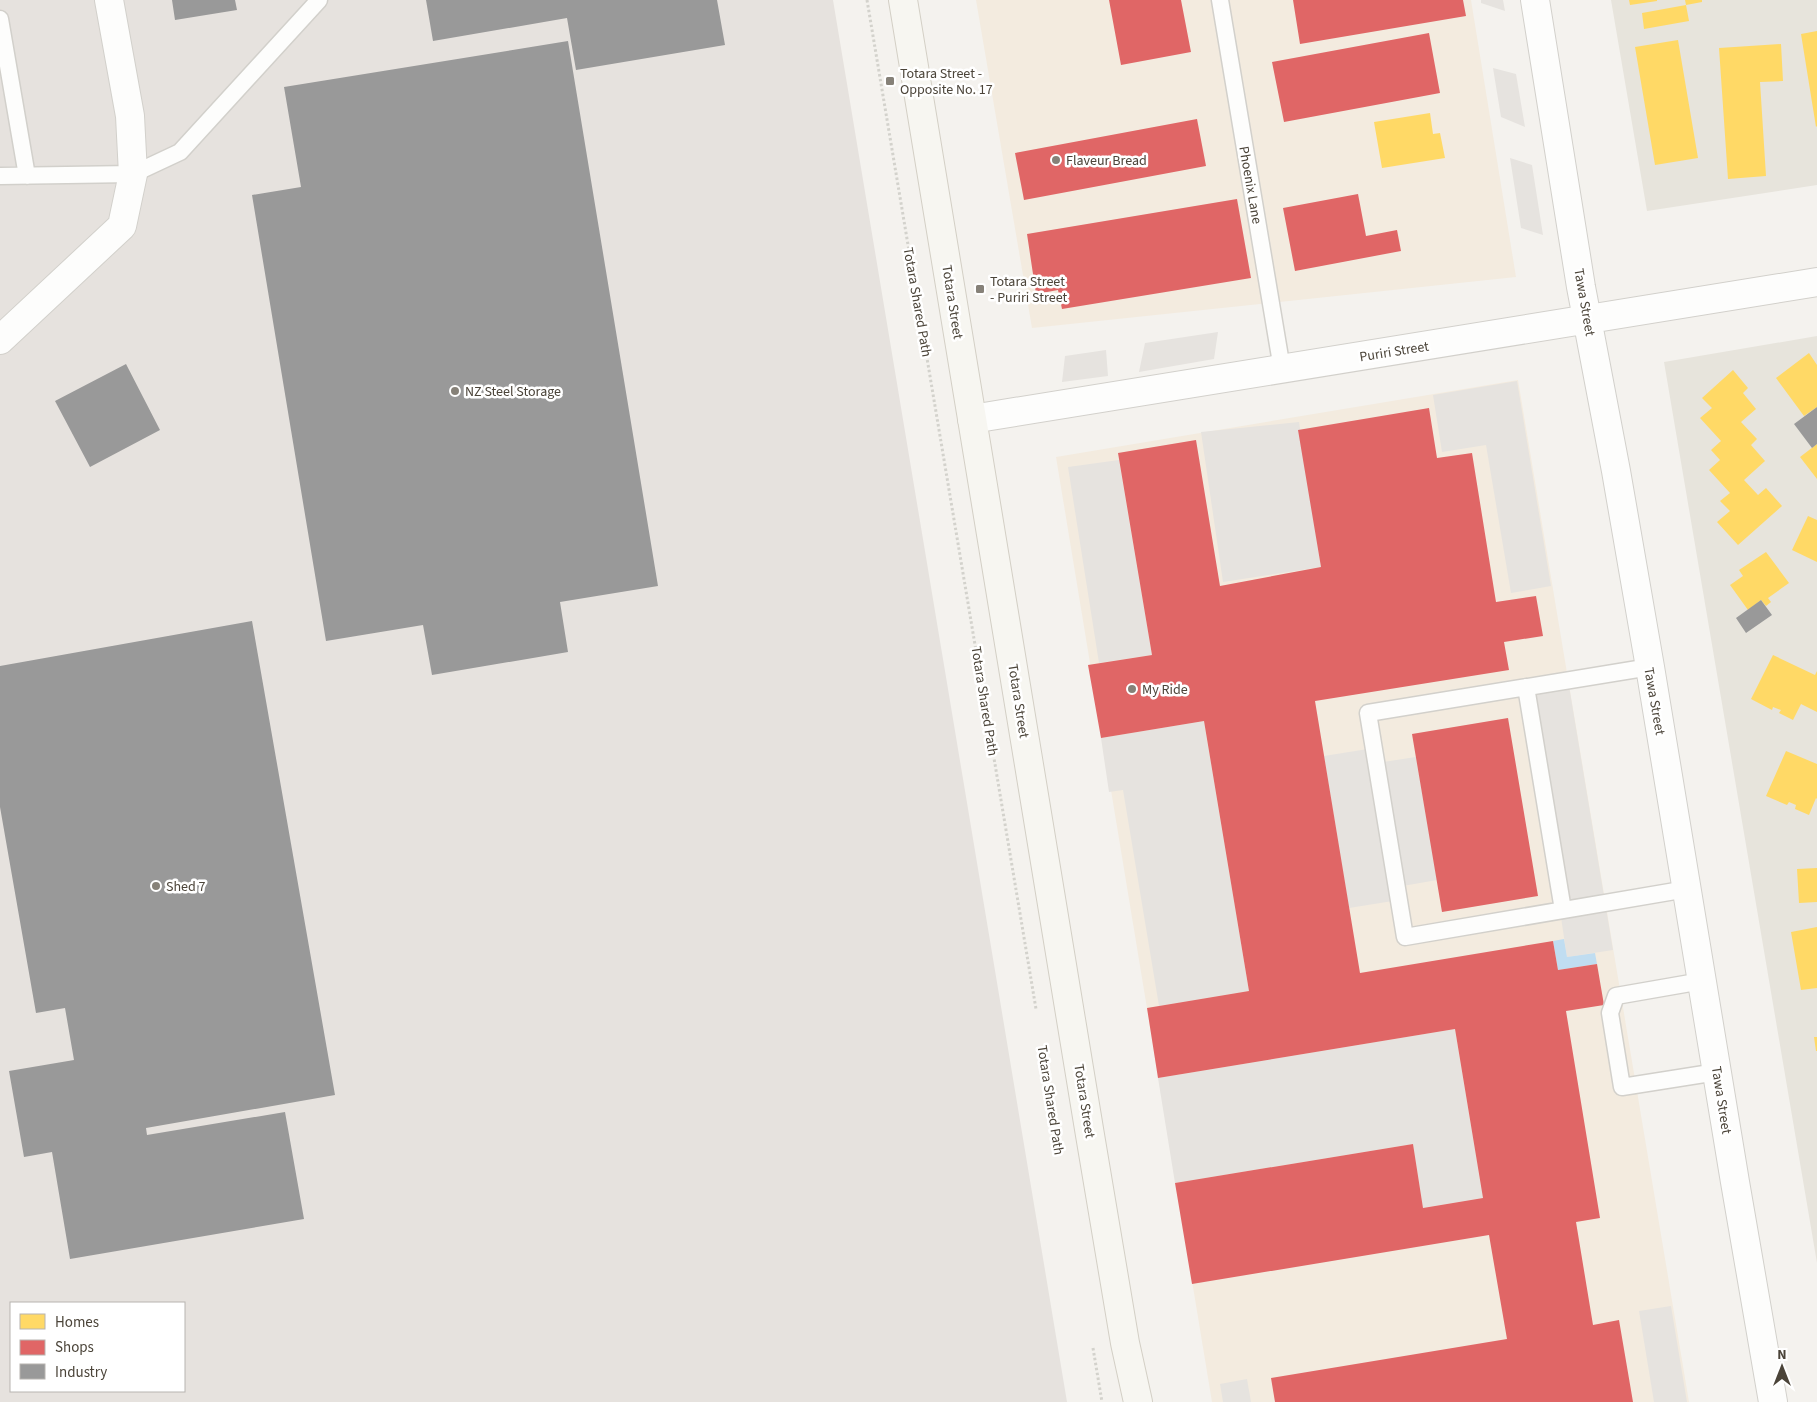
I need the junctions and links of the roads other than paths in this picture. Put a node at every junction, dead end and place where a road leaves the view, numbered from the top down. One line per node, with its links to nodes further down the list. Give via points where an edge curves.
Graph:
1 (109, 0): 7 (street, via 130,116)
2 (319, 0): 7 (lane, via 180,152)
3 (903, 0): 14 (main road, Totara Street)
4 (1220, 0): 13 (lane, Phoenix Lane)
5 (1535, 0): 11 (street, Tawa Street)
6 (0, 19): 9 (lane)
7 (133, 174): 9 (lane); 12 (street, via 122,226)
8 (0, 176): 9 (lane)
9 (27, 176)
10 (1817, 282): 11 (street, Puriri Street)
11 (1587, 320): 13 (street, Puriri Street); 15 (street, Tawa Street)
12 (0, 340)
13 (1282, 369): 14 (street, Puriri Street)
14 (972, 419): 21 (main road, Totara Street, via 1125,1342)
15 (1650, 667): 16 (lane); 17 (street, Tawa Street)
16 (1526, 687): 18 (lane); 18 (lane, via 1368,713 1405,937)
17 (1687, 890): 18 (lane); 19 (street, Tawa Street)
18 (1563, 910)
19 (1702, 981): 20 (street, Tawa Street); 20 (lane, via 1616,996 1610,1013 1622,1086)
20 (1717, 1072): 22 (street, Tawa Street)
21 (1138, 1402)
22 (1774, 1402)

